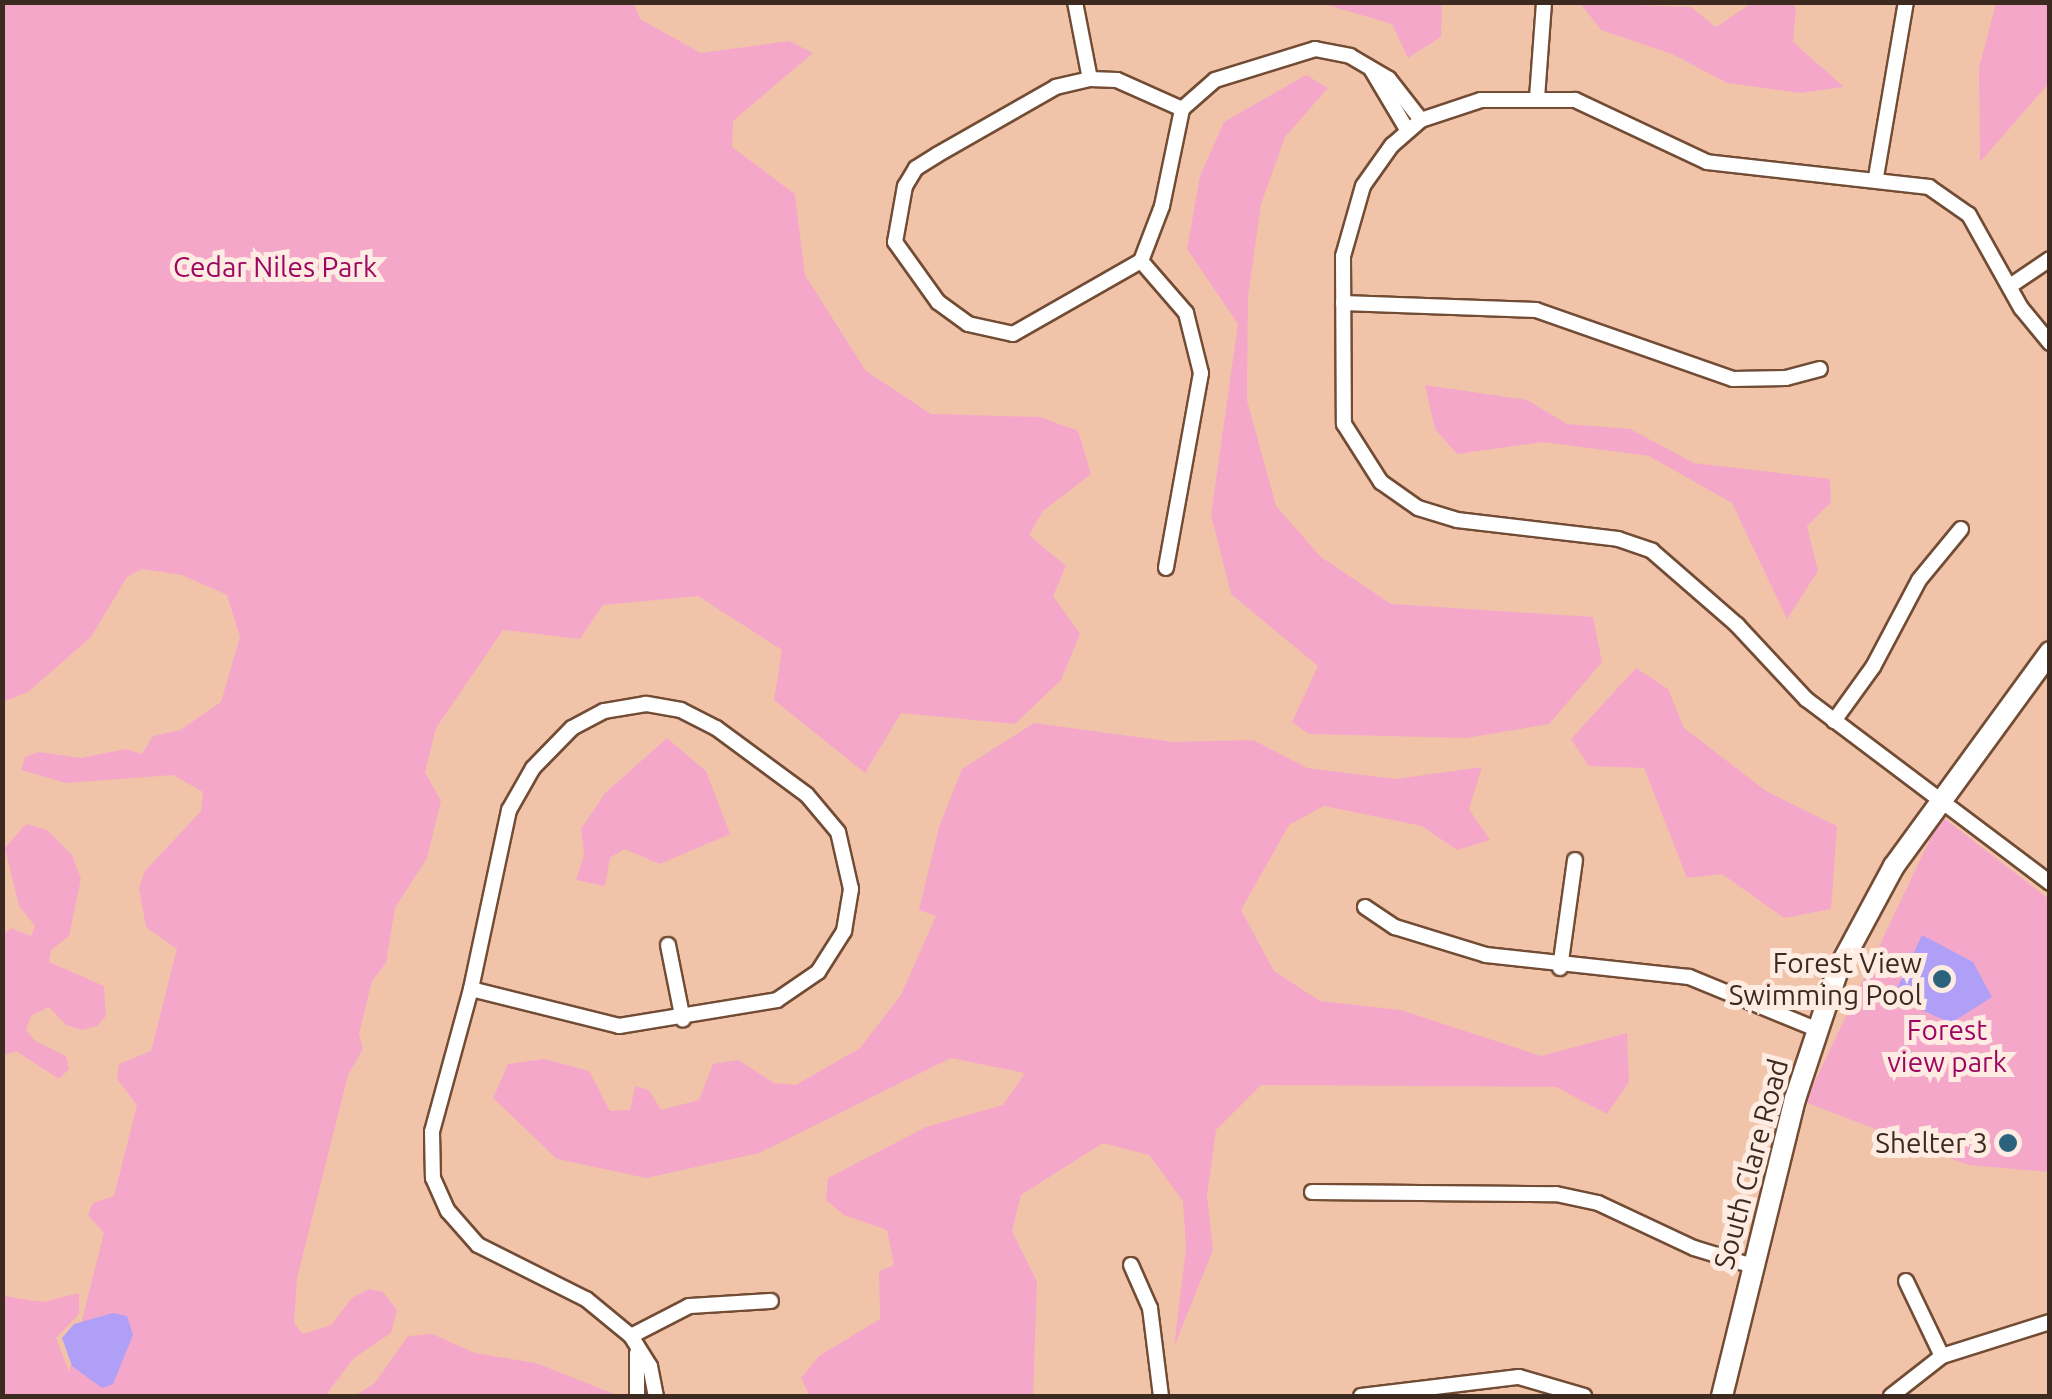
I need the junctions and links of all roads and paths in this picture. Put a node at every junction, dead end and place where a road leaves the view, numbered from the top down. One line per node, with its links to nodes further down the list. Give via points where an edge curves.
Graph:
1 (1075, 2): 5 (street)
2 (1544, 2): 6 (street)
3 (1906, 2): 10 (street)
4 (1371, 69): 7 (street, via 1350,56 1315,49 1285,53 1214,80); 8 (street, via 1389,79); 9 (street)
5 (1090, 80): 7 (street, via 1117,80); 12 (street, via 1056,88 916,168 897,212 896,242 938,302 991,333 1042,322)
6 (1538, 98): 8 (street, via 1481,100); 10 (street, via 1596,106 1708,162)
7 (1182, 109): 12 (street, via 1162,206)
8 (1421, 120): 9 (street)
9 (1408, 131): 14 (street, via 1374,167 1354,207)
10 (1876, 178): 13 (street, via 1909,181 1949,198 1987,239)
11 (2050, 259): 13 (street)
12 (1141, 262): 18 (street, via 1186,313 1201,373)
13 (2010, 286): 15 (street)
14 (1343, 303): 16 (street, via 1536,310 1733,379 1786,378); 20 (street, via 1344,424 1381,482 1418,508 1456,520 1618,538 1652,552)
15 (2050, 343)
16 (1820, 369)
17 (1961, 529): 20 (street, via 1918,580 1874,667)
18 (1166, 568)
19 (2050, 652): 21 (street, South Clare Road)
20 (1834, 722): 21 (street)
21 (1941, 802): 23 (street); 29 (street, South Clare Road, via 1862,920)
22 (1575, 860): 26 (street)
23 (2050, 883)
24 (1365, 908): 26 (street, via 1422,937)
25 (668, 945): 28 (street)
26 (1560, 968): 29 (street, via 1690,977)
27 (471, 990): 28 (street, via 619,1026); 28 (street, via 504,826 524,780 587,719 625,706 664,706 700,717 807,794 838,832 851,890 833,953 799,989 752,1008); 36 (street, via 432,1132 440,1196 478,1245 586,1299)
28 (683, 1020)
29 (1816, 1029): 32 (street, South Clare Road)
30 (1312, 1192): 32 (street, via 1556,1194 1598,1203 1694,1248)
31 (1131, 1265): 42 (street, via 1150,1308)
32 (1753, 1266): 45 (street, South Clare Road)
33 (1906, 1281): 38 (street)
34 (770, 1301): 36 (street, via 689,1306)
35 (2050, 1322): 38 (street)
36 (631, 1336): 37 (street)
37 (637, 1353): 40 (street); 41 (street, via 650,1366)
38 (1942, 1356): 46 (street)
39 (1439, 1392): 43 (street); 44 (street, via 1519,1376)
40 (637, 1396)
41 (656, 1396)
42 (1161, 1396)
43 (1361, 1396)
44 (1584, 1396)
45 (1722, 1396)
46 (1891, 1396)

